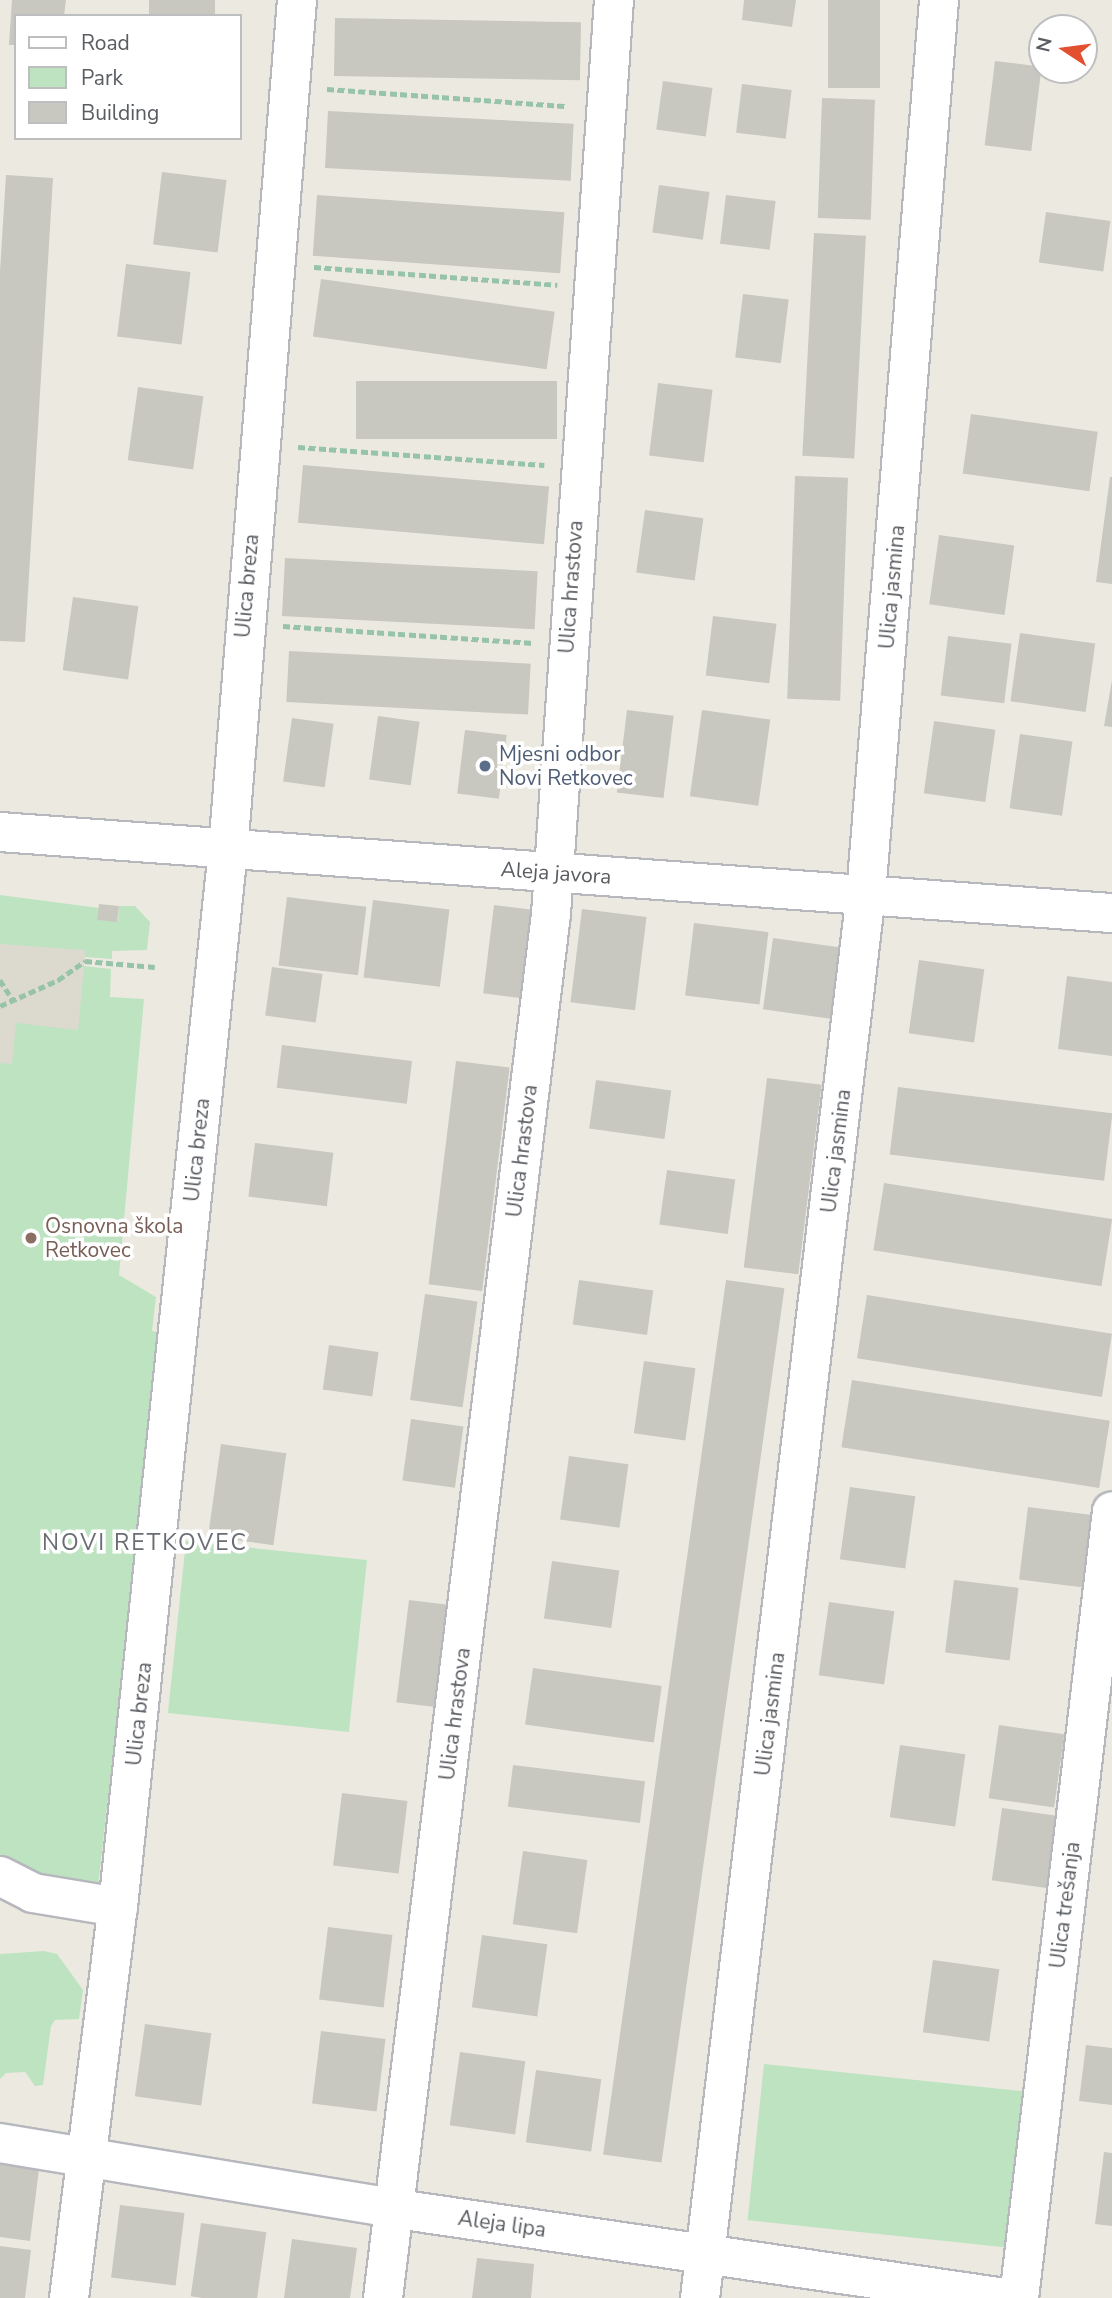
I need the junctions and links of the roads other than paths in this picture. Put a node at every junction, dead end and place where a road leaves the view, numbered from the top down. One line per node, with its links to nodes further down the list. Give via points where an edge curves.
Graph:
1 (297, 0): 5 (street, Ulica breza)
2 (614, 0): 6 (street, Ulica hrastova)
3 (939, 0): 7 (street, Ulica jasmina)
4 (0, 832): 5 (street, Aleja javora)
5 (228, 850): 6 (street, Aleja javora); 11 (street, Ulica breza)
6 (551, 873): 7 (street, Aleja javora); 14 (street, Ulica hrastova)
7 (866, 894): 8 (street, Aleja javora); 15 (street, Ulica jasmina)
8 (1112, 913)
9 (1112, 1511): 20 (street, Ulica trešanja)
10 (0, 1876): 11 (street, via 33,1893)
11 (118, 1908): 13 (street, Ulica breza)
12 (0, 2143): 13 (street, Aleja lipa)
13 (90, 2159): 14 (street, Aleja lipa); 16 (street, Ulica breza)
14 (397, 2209): 15 (street, Aleja lipa); 17 (street, Ulica hrastova)
15 (706, 2255): 18 (street, Ulica jasmina); 19 (street, Aleja lipa)
16 (69, 2298)
17 (383, 2298)
18 (700, 2298)
19 (1005, 2298)
20 (1019, 2298)

